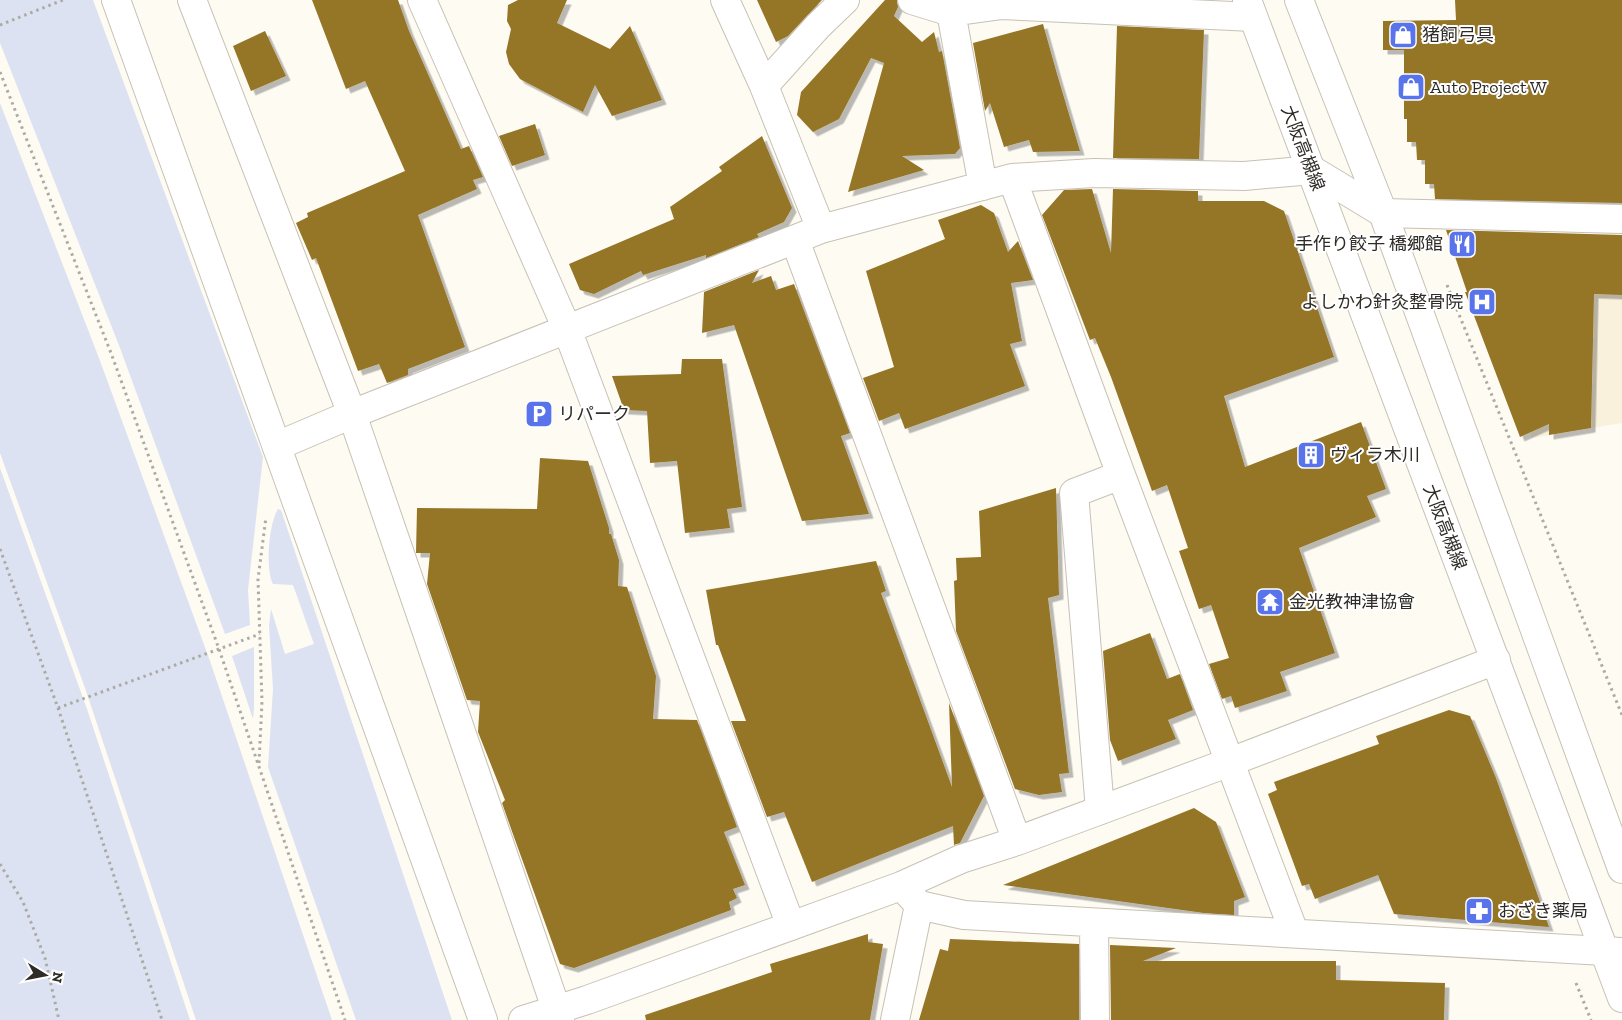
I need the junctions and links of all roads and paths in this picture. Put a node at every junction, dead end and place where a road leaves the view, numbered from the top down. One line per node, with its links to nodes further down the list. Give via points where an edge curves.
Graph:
1 (63, 0): 11 (path)
2 (116, 0): 24 (street)
3 (192, 0): 23 (street)
4 (422, 0): 22 (street)
5 (725, 0): 13 (street)
6 (845, 0): 13 (street)
7 (912, 0): 10 (street)
8 (1300, 0): 17 (street)
9 (1250, 9): 10 (street, via 1002,5); 14 (street, 大阪高槻線)
10 (951, 12): 16 (street)
11 (0, 26)
12 (0, 72): 29 (path, via 111,353)
13 (764, 86): 19 (street)
14 (1312, 170): 15 (street, via 1244,176 1094,173); 17 (street); 30 (street, 大阪高槻線)
15 (1012, 178): 16 (street); 25 (street)
16 (983, 186): 19 (street)
17 (1383, 213): 18 (street); 38 (street)
18 (1622, 219)
19 (821, 229): 20 (street)
20 (795, 240): 22 (street); 36 (street)
21 (1446, 282): 32 (path)
22 (567, 329): 23 (street); 41 (street)
23 (352, 414): 24 (street); 45 (street)
24 (277, 446): 49 (street)
25 (1121, 475): 33 (street); 35 (street, via 1074,493)
26 (266, 515): 28 (path, via 258,579)
27 (0, 549): 31 (path)
28 (260, 634): 29 (path); 34 (path, via 262,702)
29 (219, 650): 31 (path); 34 (path)
30 (1496, 660): 33 (street); 43 (street, 大阪高槻線)
31 (58, 708): 47 (path)
32 (1622, 716)
33 (1230, 762): 35 (street); 42 (street)
34 (259, 765): 48 (path)
35 (1100, 810): 36 (street)
36 (1017, 841): 39 (street, via 961,859)
37 (0, 864): 46 (path, via 23,902 45,958)
38 (1622, 869)
39 (910, 896): 40 (street, via 964,914); 41 (street); 51 (street)
40 (1094, 923): 42 (street); 52 (street)
41 (791, 926): 45 (street)
42 (1294, 932): 43 (street)
43 (1613, 951): 44 (street, 大阪高槻線)
44 (1622, 998)
45 (558, 1015): 50 (street)
46 (59, 1020)
47 (162, 1020)
48 (345, 1020)
49 (483, 1020)
50 (523, 1020)
51 (895, 1020)
52 (1095, 1020)

